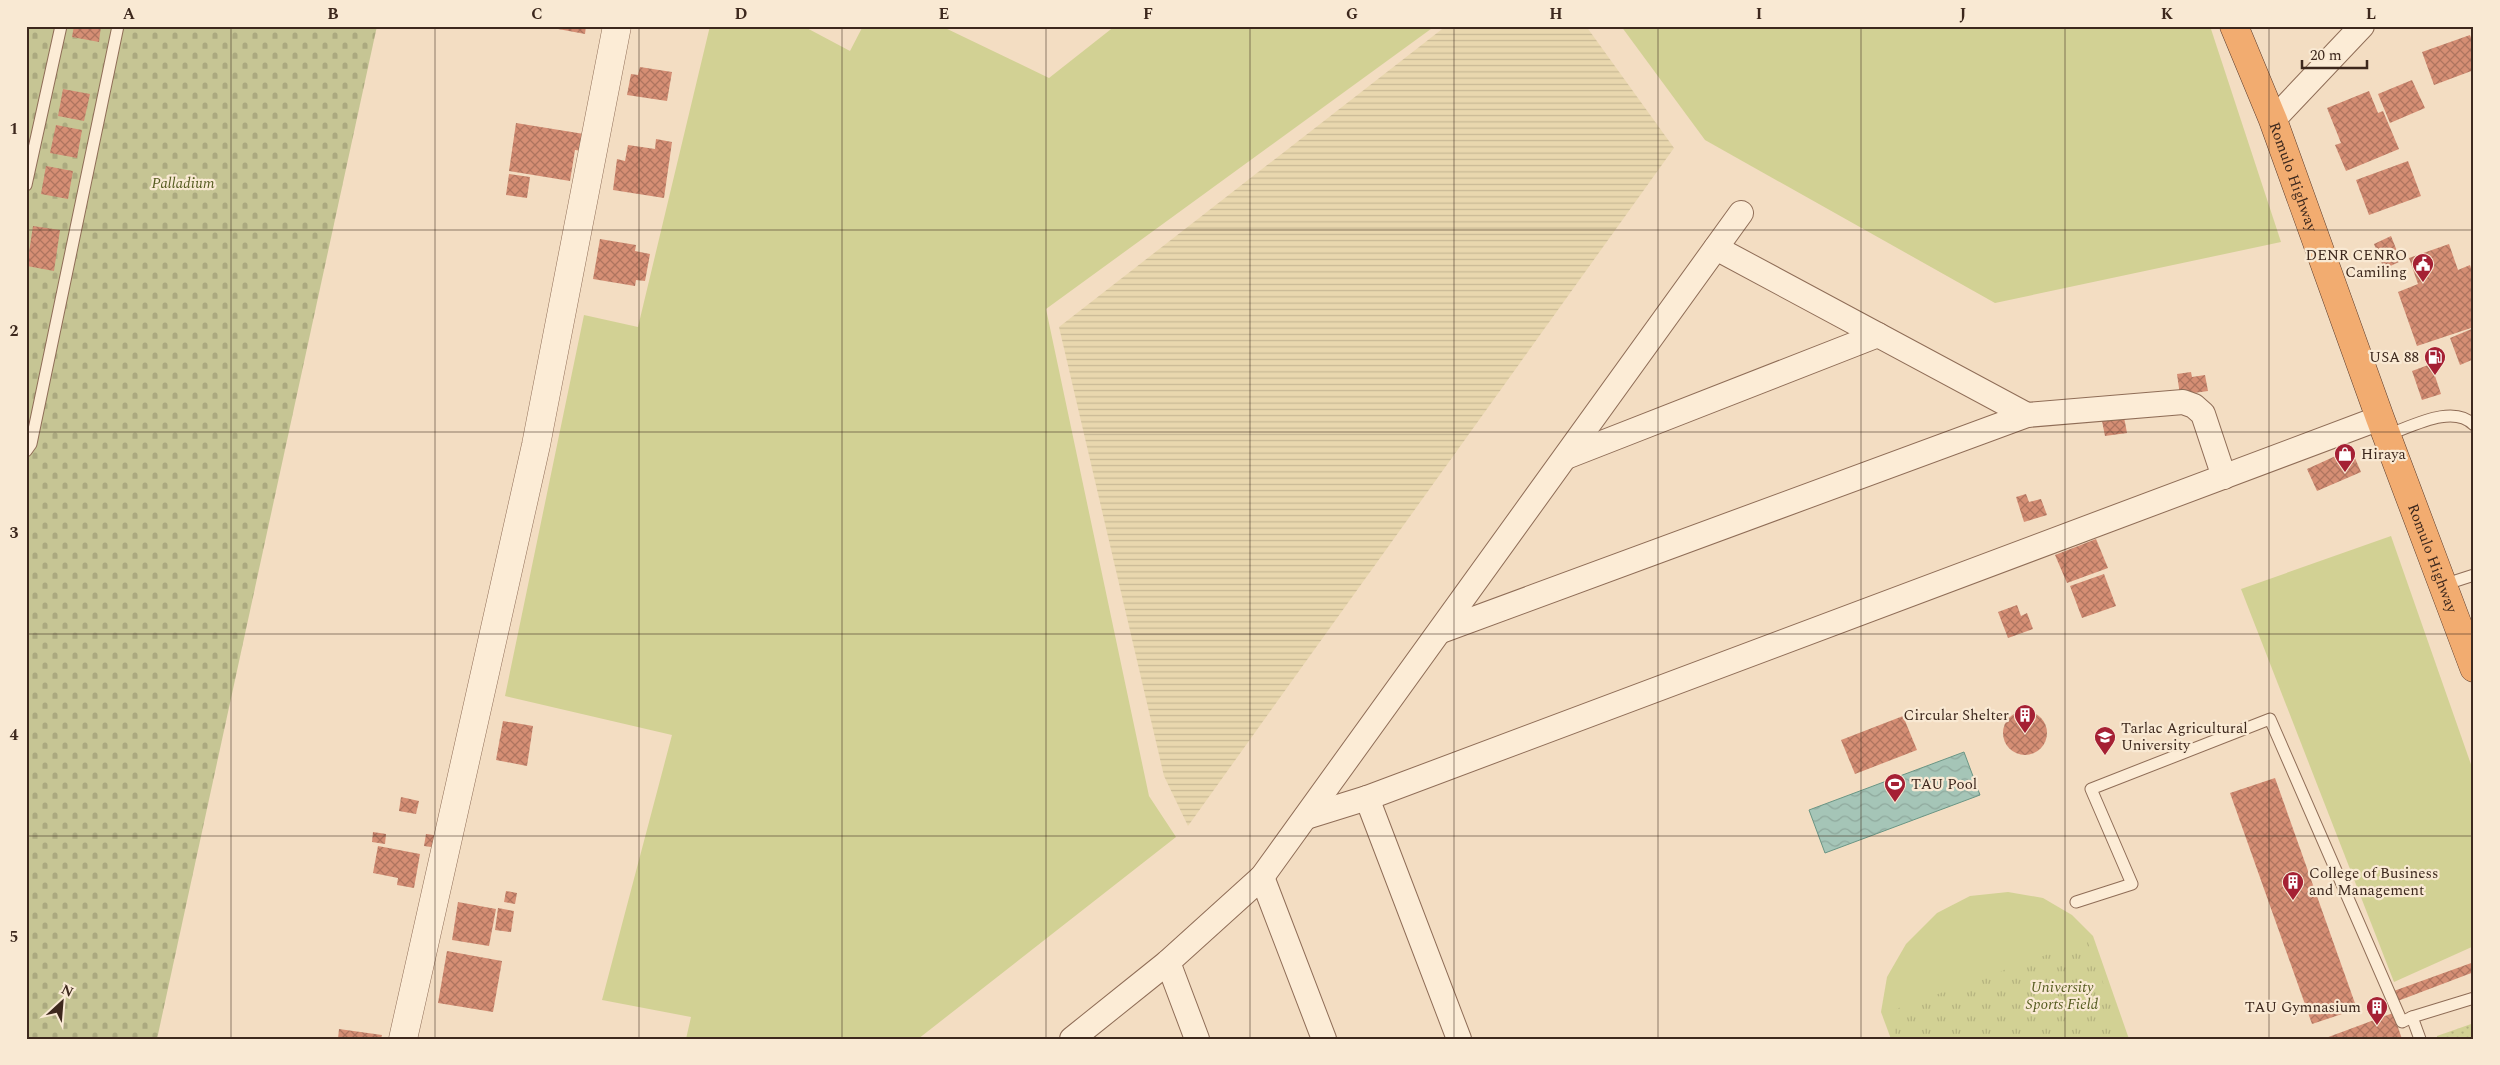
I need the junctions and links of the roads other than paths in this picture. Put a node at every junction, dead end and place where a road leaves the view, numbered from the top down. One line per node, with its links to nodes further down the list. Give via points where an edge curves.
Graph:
1 (61, 26): 7 (lane)
2 (118, 26): 14 (lane, via 33,435)
3 (617, 26): 29 (street, via 536,445)
4 (2234, 26): 6 (highway, Romulo Highway)
5 (2362, 26): 6 (street)
6 (2273, 120): 13 (highway, Romulo Highway)
7 (26, 185)
8 (1741, 213): 9 (street)
9 (1716, 248): 10 (street); 15 (street)
10 (1878, 335): 11 (street); 15 (street)
11 (2027, 415): 16 (street, via 2183,402 2202,414); 19 (street)
12 (2474, 426): 13 (lane, via 2468,419 2445,415)
13 (2384, 427): 16 (street); 18 (highway, Romulo Highway)
14 (26, 451)
15 (1566, 457): 19 (street)
16 (2224, 477): 21 (street)
17 (2474, 575): 18 (lane)
18 (2443, 585): 20 (highway, Romulo Highway)
19 (1440, 631): 22 (street)
20 (2474, 668)
21 (1366, 798): 22 (street); 32 (street)
22 (1306, 817): 23 (street)
23 (1262, 877): 25 (street); 31 (street)
24 (2076, 902): 27 (lane, via 2132,884 2091,789 2270,720 2402,1022)
25 (1168, 962): 28 (street); 30 (street)
26 (2474, 998): 27 (lane)
27 (2412, 1017): 33 (lane)
28 (1077, 1037)
29 (403, 1039)
30 (1197, 1039)
31 (1324, 1039)
32 (1459, 1039)
33 (2420, 1039)

